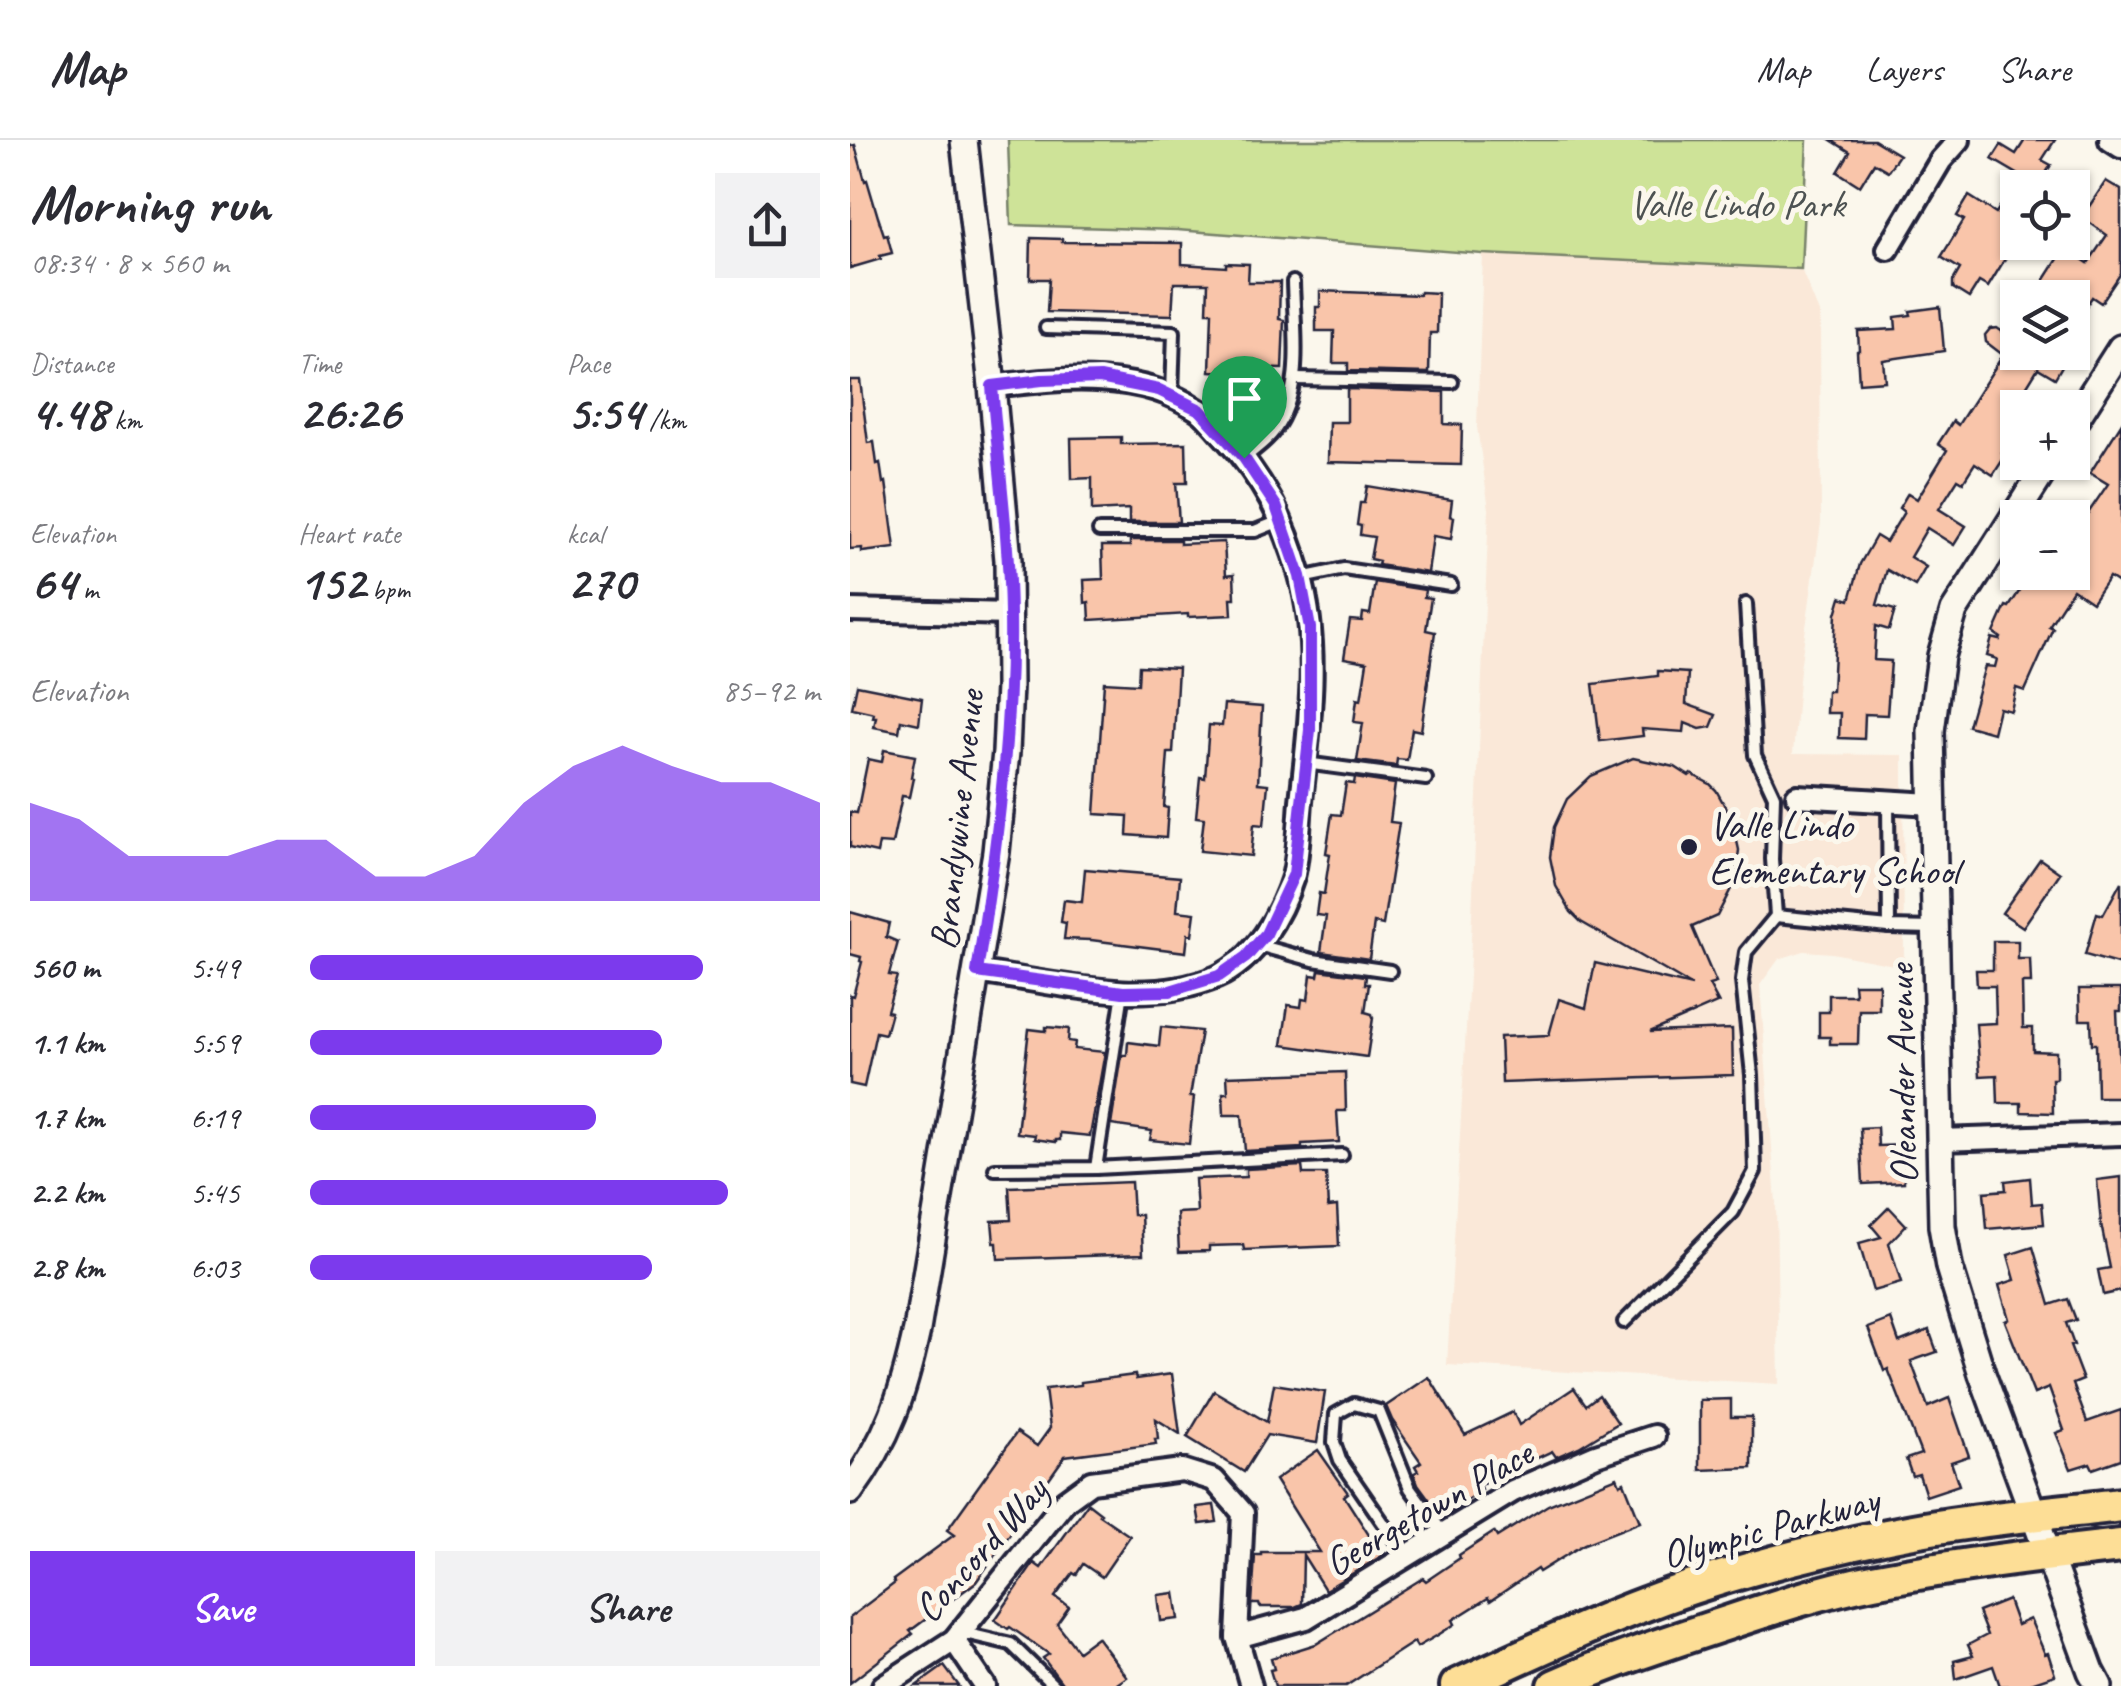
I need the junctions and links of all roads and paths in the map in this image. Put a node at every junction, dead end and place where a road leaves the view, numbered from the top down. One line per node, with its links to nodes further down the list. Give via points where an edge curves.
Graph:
1 (964, 140): 11 (street, Brandywine Avenue)
2 (1959, 140): 5 (street, via 1940,160)
3 (2110, 140): 4 (street)
4 (2121, 147)
5 (1888, 249)
6 (1293, 282): 9 (lane)
7 (1046, 328): 12 (lane, via 1174,332)
8 (2121, 348): 13 (street)
9 (1295, 378): 10 (lane); 14 (lane, via 1273,433)
10 (1452, 382)
11 (992, 386): 12 (street, via 1100,378); 22 (street, Brandywine Avenue)
12 (1172, 397): 14 (street, via 1200,410)
13 (2090, 397)
14 (1244, 458): 16 (street)
15 (2037, 480): 28 (street, Oleander Avenue, via 1954,612 1931,730)
16 (1281, 521): 17 (lane, via 1255,531); 18 (street)
17 (1100, 531)
18 (1301, 578): 19 (lane, via 1344,570); 23 (street, via 1310,628)
19 (1451, 585)
20 (1746, 604): 25 (lane, via 1755,756)
21 (850, 610): 22 (street)
22 (1010, 614): 33 (street, Brandywine Avenue, via 1006,752)
23 (1305, 763): 24 (lane); 32 (street, via 1294,874)
24 (1426, 779)
25 (1774, 796): 26 (lane); 29 (lane)
26 (1797, 796): 27 (street)
27 (1888, 801): 28 (street); 30 (lane)
28 (1932, 804): 31 (street, Oleander Avenue)
29 (1776, 916): 30 (lane); 41 (lane, via 1746,952 1742,980 1754,1171 1734,1212)
30 (1889, 927): 31 (lane)
31 (1935, 928): 37 (street, Oleander Avenue)
32 (1257, 945): 34 (lane); 35 (street, via 1219,976 1170,991)
33 (977, 972): 35 (street); 43 (street, Brandywine Avenue, via 904,1385 891,1423)
34 (1390, 972)
35 (1123, 992): 39 (lane)
36 (2121, 1134): 37 (street)
37 (1940, 1140): 45 (street, Oleander Avenue, via 1949,1267)
38 (1342, 1155): 39 (lane)
39 (1096, 1168): 40 (lane)
40 (995, 1170)
41 (1624, 1322)
42 (1654, 1436): 46 (street, Georgetown Place, via 1513,1491)
43 (850, 1491)
44 (2121, 1505): 45 (main road, Olympic Parkway)
45 (2034, 1516): 48 (street, Oleander Avenue); 56 (main road, Olympic Parkway, via 1888,1536 1728,1577 1647,1604)
46 (1443, 1533): 49 (street, Georgetown Place); 49 (lane, via 1410,1488 1378,1410 1354,1404 1336,1414 1340,1460)
47 (2121, 1546): 48 (main road, Olympic Parkway)
48 (2048, 1554): 57 (main road, Olympic Parkway, via 1870,1582 1792,1602); 58 (street, Oleander Avenue)
49 (1406, 1556): 51 (street, Georgetown Place, via 1306,1618)
50 (957, 1636): 51 (street, Concord Way, via 1065,1500 1091,1482 1182,1470 1214,1480 1244,1513); 52 (street, Concord Way); 53 (street); 54 (lane, via 1011,1644)
51 (1237, 1638): 55 (street, Concord Way)
52 (883, 1686)
53 (985, 1686)
54 (1054, 1686)
55 (1251, 1686)
56 (1457, 1686)
57 (1556, 1686)
58 (2099, 1686)

